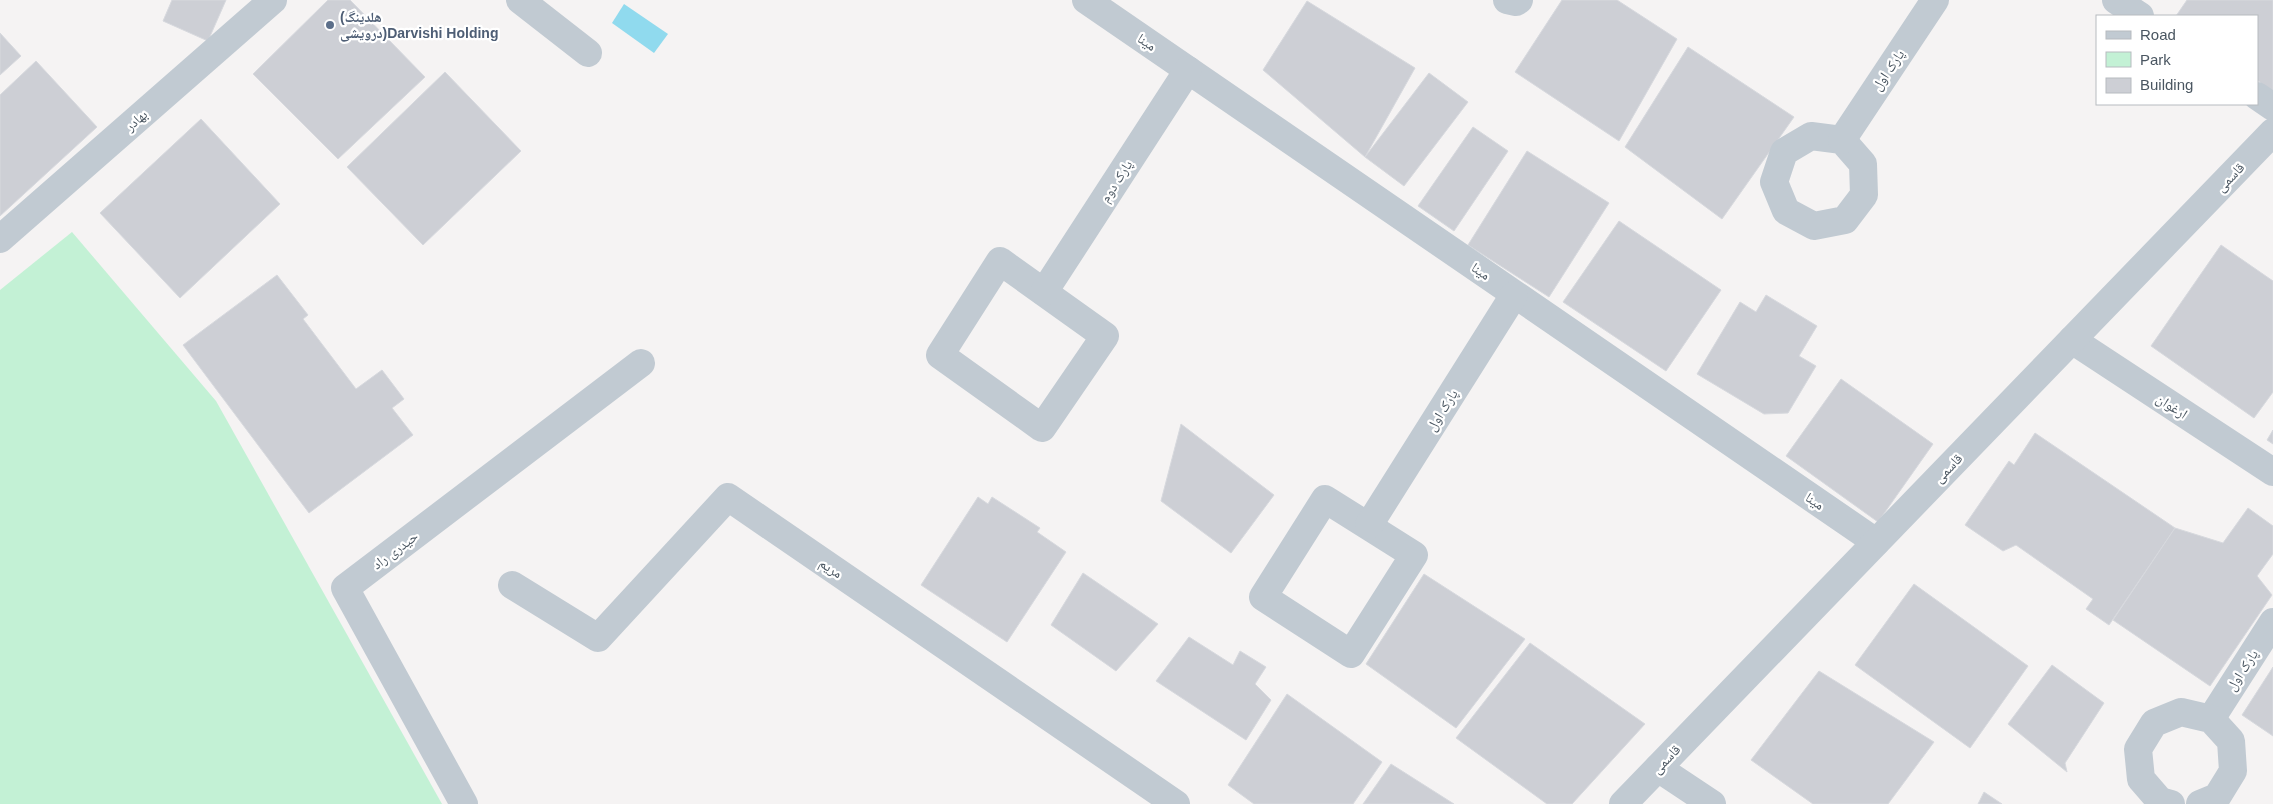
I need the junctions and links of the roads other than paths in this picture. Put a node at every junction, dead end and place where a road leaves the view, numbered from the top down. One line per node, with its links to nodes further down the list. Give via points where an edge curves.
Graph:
1 (273, 0): 15 (street, بهادر)
2 (520, 0): 9 (street)
3 (1086, 0): 10 (street, مینا)
4 (1507, 0): 5 (street)
5 (1519, 0)
6 (1935, 0): 14 (street, پارک اول)
7 (2116, 0): 8 (street)
8 (2138, 15)
9 (588, 52)
10 (1188, 70): 16 (street, پارک دوم); 17 (street, مینا)
11 (2258, 97): 12 (street)
12 (2273, 107)
13 (2273, 132): 18 (street, قاسمی)
14 (1842, 140)
15 (0, 239)
16 (1044, 292): 16 (street, via 1106,336 1042,428 940,355 1000,261)
17 (1514, 295): 21 (street, پارک اول); 22 (street, مینا)
18 (2072, 340): 20 (street, ارغوان); 22 (street, قاسمی)
19 (641, 363): 27 (street, حیدری راد, via 345,588)
20 (2273, 472)
21 (1369, 525): 21 (street, via 1414,555 1351,654 1263,597 1325,499)
22 (1876, 542): 26 (street, قاسمی)
23 (512, 585): 28 (street, مریم, via 598,638 728,497)
24 (2273, 622): 25 (street, پارک اول)
25 (2211, 719): 31 (street, via 2181,712 2154,724 2138,749 2141,779 2160,801); 32 (street, via 2231,742 2233,772 2217,797)
26 (1658, 768): 29 (street, قاسمی); 30 (street)
27 (464, 804)
28 (1176, 804)
29 (1623, 804)
30 (1712, 804)
31 (2171, 804)
32 (2200, 804)

